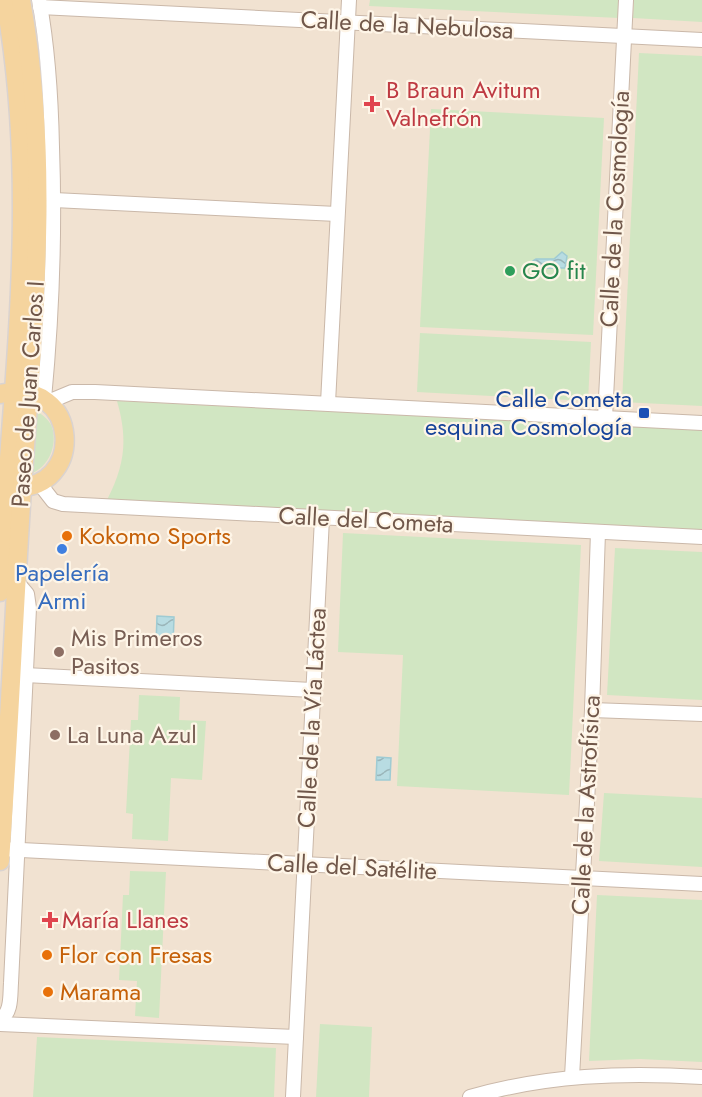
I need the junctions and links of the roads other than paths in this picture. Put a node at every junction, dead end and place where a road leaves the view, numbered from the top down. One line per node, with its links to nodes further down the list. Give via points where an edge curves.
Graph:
1 (5, 0): 11 (main road, Paseo de Juan Carlos I, via 15,63 22,171)
2 (21, 0): 11 (main road, Paseo de Juan Carlos I, via 37,133 38,201)
3 (349, 0): 6 (street)
4 (626, 0): 7 (street, Calle de la Cosmología)
5 (39, 4): 6 (street, Calle de la Nebulosa); 9 (street, Paseo de Juan Carlos I, via 51,111)
6 (348, 23): 7 (street, Calle de la Nebulosa); 10 (street)
7 (624, 36): 8 (street, Calle de la Nebulosa); 13 (street, Calle de la Cosmología)
8 (702, 40)
9 (54, 201): 10 (street); 11 (street, Paseo de Juan Carlos I, via 51,291)
10 (337, 214): 12 (street)
11 (27, 396): 12 (street, via 72,392); 15 (main road, Paseo de Juan Carlos I); 15 (main road, via 57,412 65,431 65,450 56,469)
12 (328, 403): 13 (street)
13 (605, 418): 14 (street)
14 (702, 423)
15 (17, 485): 16 (street, Calle del Cometa, via 63,504); 19 (main road, Paseo de Juan Carlos I); 20 (main road, Paseo de Juan Carlos I)
16 (322, 518): 17 (street, Calle del Cometa); 22 (street, Calle de la Vía Láctea)
17 (598, 532): 18 (street, Calle del Cometa); 23 (street, Calle de la Astrofísica)
18 (702, 537)
19 (16, 581): 21 (street, via 27,594 29,608); 25 (main road, Paseo de Juan Carlos I)
20 (0, 592)
21 (25, 675): 22 (street); 25 (street)
22 (312, 690): 26 (street, Calle de la Vía Láctea)
23 (592, 710): 24 (street); 27 (street, Calle de la Astrofísica)
24 (702, 714)
25 (4, 855): 26 (street, Calle del Satélite); 29 (street, via 9,1009)
26 (304, 865): 27 (street, Calle del Satélite); 30 (street, Calle de la Vía Láctea)
27 (581, 878): 28 (street, Calle del Satélite); 31 (street, Calle de la Astrofísica)
28 (702, 884)
29 (0, 1022): 30 (street)
30 (296, 1037): 33 (street, Calle de la Vía Láctea)
31 (572, 1077): 32 (street); 34 (street)
32 (702, 1077)
33 (293, 1097)
34 (470, 1097)

